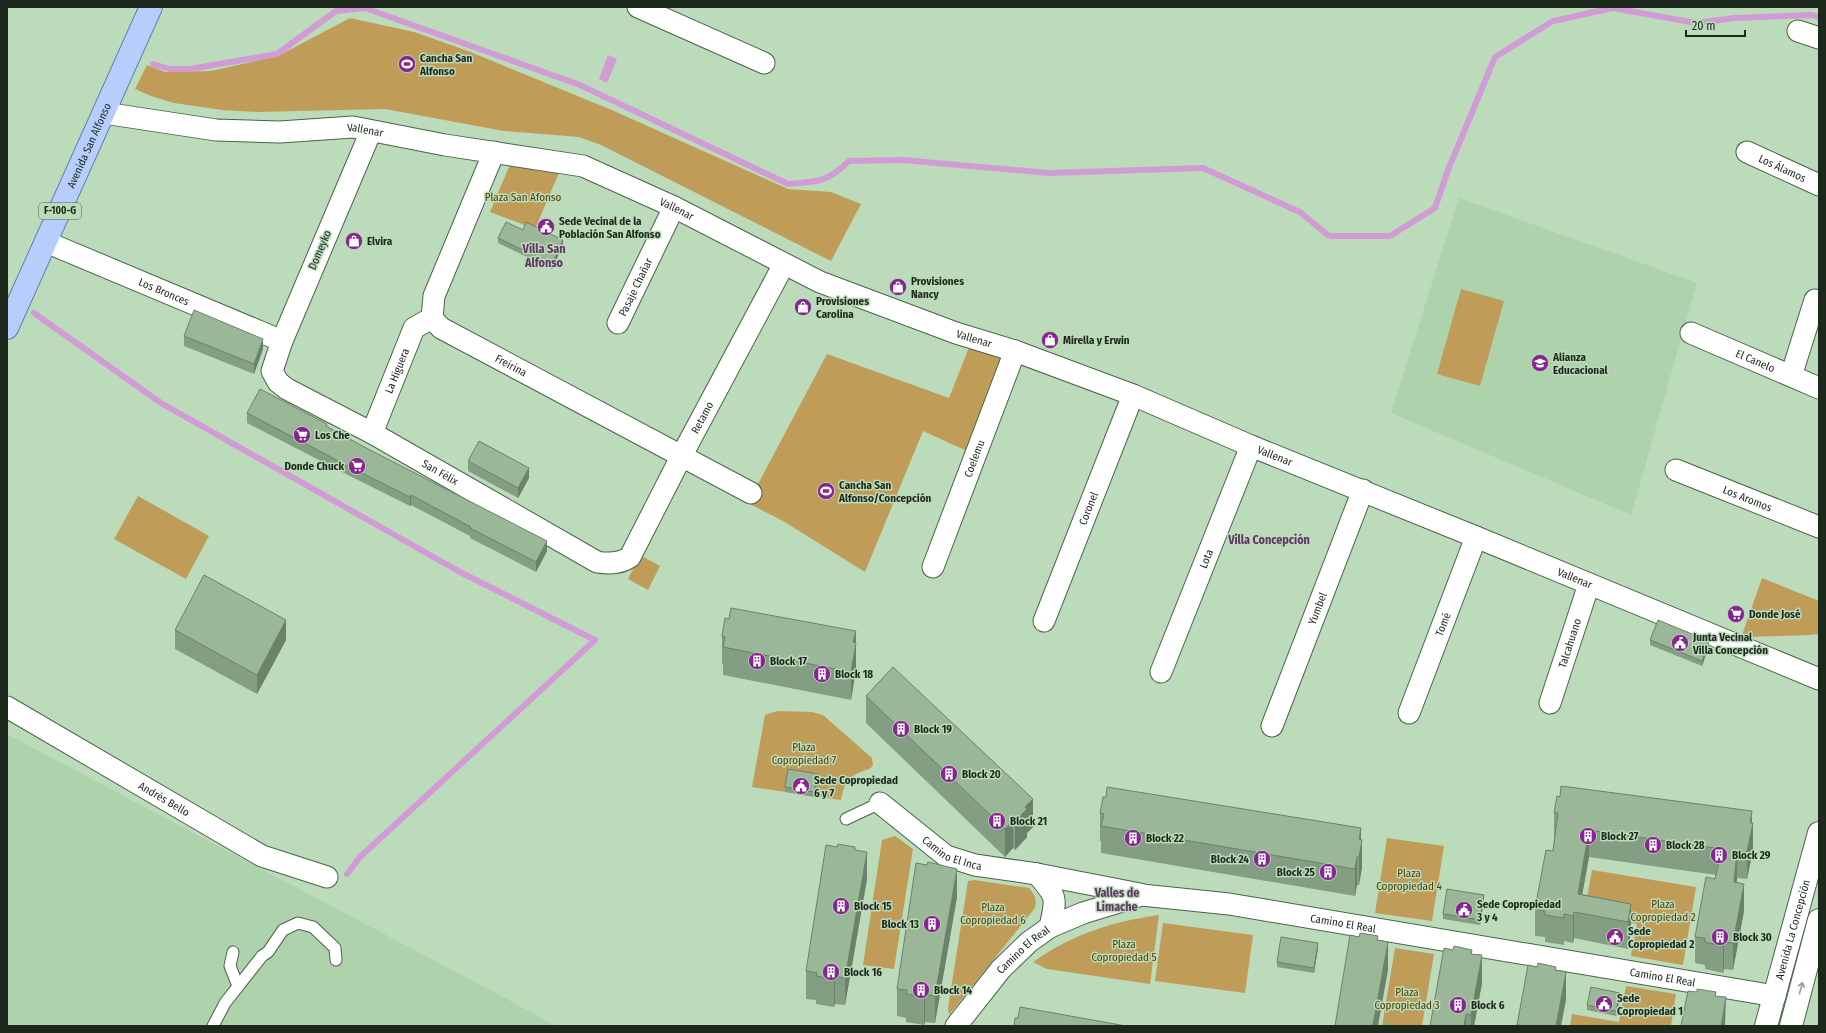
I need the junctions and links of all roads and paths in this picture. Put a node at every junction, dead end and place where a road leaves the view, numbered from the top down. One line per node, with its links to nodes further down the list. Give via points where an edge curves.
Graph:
1 (152, 7): 6 (main road, Avenida San Alfonso / F-100-G)
2 (638, 7): 5 (street)
3 (1798, 31): 4 (street)
4 (1819, 38)
5 (764, 63)
6 (104, 114): 7 (street, Vallenar, via 216,130 280,132 353,127); 12 (main road, Avenida San Alfonso / F-100-G)
7 (371, 131): 8 (street, Vallenar); 19 (street, Domeyko)
8 (494, 152): 11 (street, Vallenar, via 583,166); 15 (street, via 434,296)
9 (1746, 152): 10 (street, Los Álamos)
10 (1819, 185)
11 (674, 207): 13 (street, Vallenar); 16 (street, Pasaje Chañar)
12 (46, 242): 17 (main road, Avenida San Alfonso / F-100-G); 19 (street, Los Bronces)
13 (784, 264): 20 (street, Vallenar, via 820,282 956,333); 27 (street, Retamo)
14 (1815, 300): 22 (street)
15 (432, 318): 25 (street, La Higuera, via 414,328); 27 (street, Freirina, via 441,328)
16 (618, 323)
17 (7, 328)
18 (1691, 333): 22 (street, El Canelo)
19 (282, 341): 21 (street, Domeyko)
20 (1015, 351): 24 (street, Vallenar); 34 (street, Coelemu)
21 (272, 371): 25 (street, San Félix, via 278,382 287,389)
22 (1791, 376): 23 (street, El Canelo)
23 (1819, 388)
24 (1133, 395): 26 (street, Vallenar); 36 (street, Coronel)
25 (372, 432): 33 (street, San Félix, via 597,562)
26 (1251, 446): 29 (street, Vallenar); 37 (street, Lota)
27 (682, 455): 30 (street, Freirina); 33 (street, Retamo, via 630,557)
28 (1676, 470): 31 (street, Los Aromos)
29 (1363, 490): 32 (street, Vallenar); 42 (street, Yumbel)
30 (751, 493)
31 (1819, 527)
32 (1476, 537): 35 (street, Vallenar); 41 (street, Tomé)
33 (614, 563)
34 (933, 567)
35 (1589, 584): 38 (street, Vallenar); 39 (street, Talcahuano)
36 (1044, 621)
37 (1161, 672)
38 (1819, 679)
39 (1550, 703)
40 (7, 708): 47 (street, Andrés Bello, via 262,856)
41 (1409, 713)
42 (1272, 726)
43 (880, 803): 44 (lane); 46 (street, Camino El Inca, via 946,856 975,865)
44 (846, 819)
45 (1819, 834): 54 (street, Avenida La Concepción)
46 (1037, 874): 48 (street, Camino El Inca); 50 (street, via 1048,884 1054,900)
47 (327, 877)
48 (1142, 895): 50 (street, Camino El Real, via 1083,913); 54 (street, Camino El Real, via 1229,904)
49 (1819, 920): 58 (street, Avenida La Concepción, one-way to 49)
50 (1050, 928): 56 (street, Camino El Real, via 1029,942 1001,969)
51 (232, 952): 53 (lane, via 230,966)
52 (336, 960): 53 (lane, via 335,948 313,927 298,923 283,930 268,952)
53 (238, 986): 55 (lane, via 225,1003)
54 (1775, 996): 57 (street, Avenida La Concepción)
55 (213, 1026)
56 (956, 1026)
57 (1766, 1026)
58 (1791, 1026)

